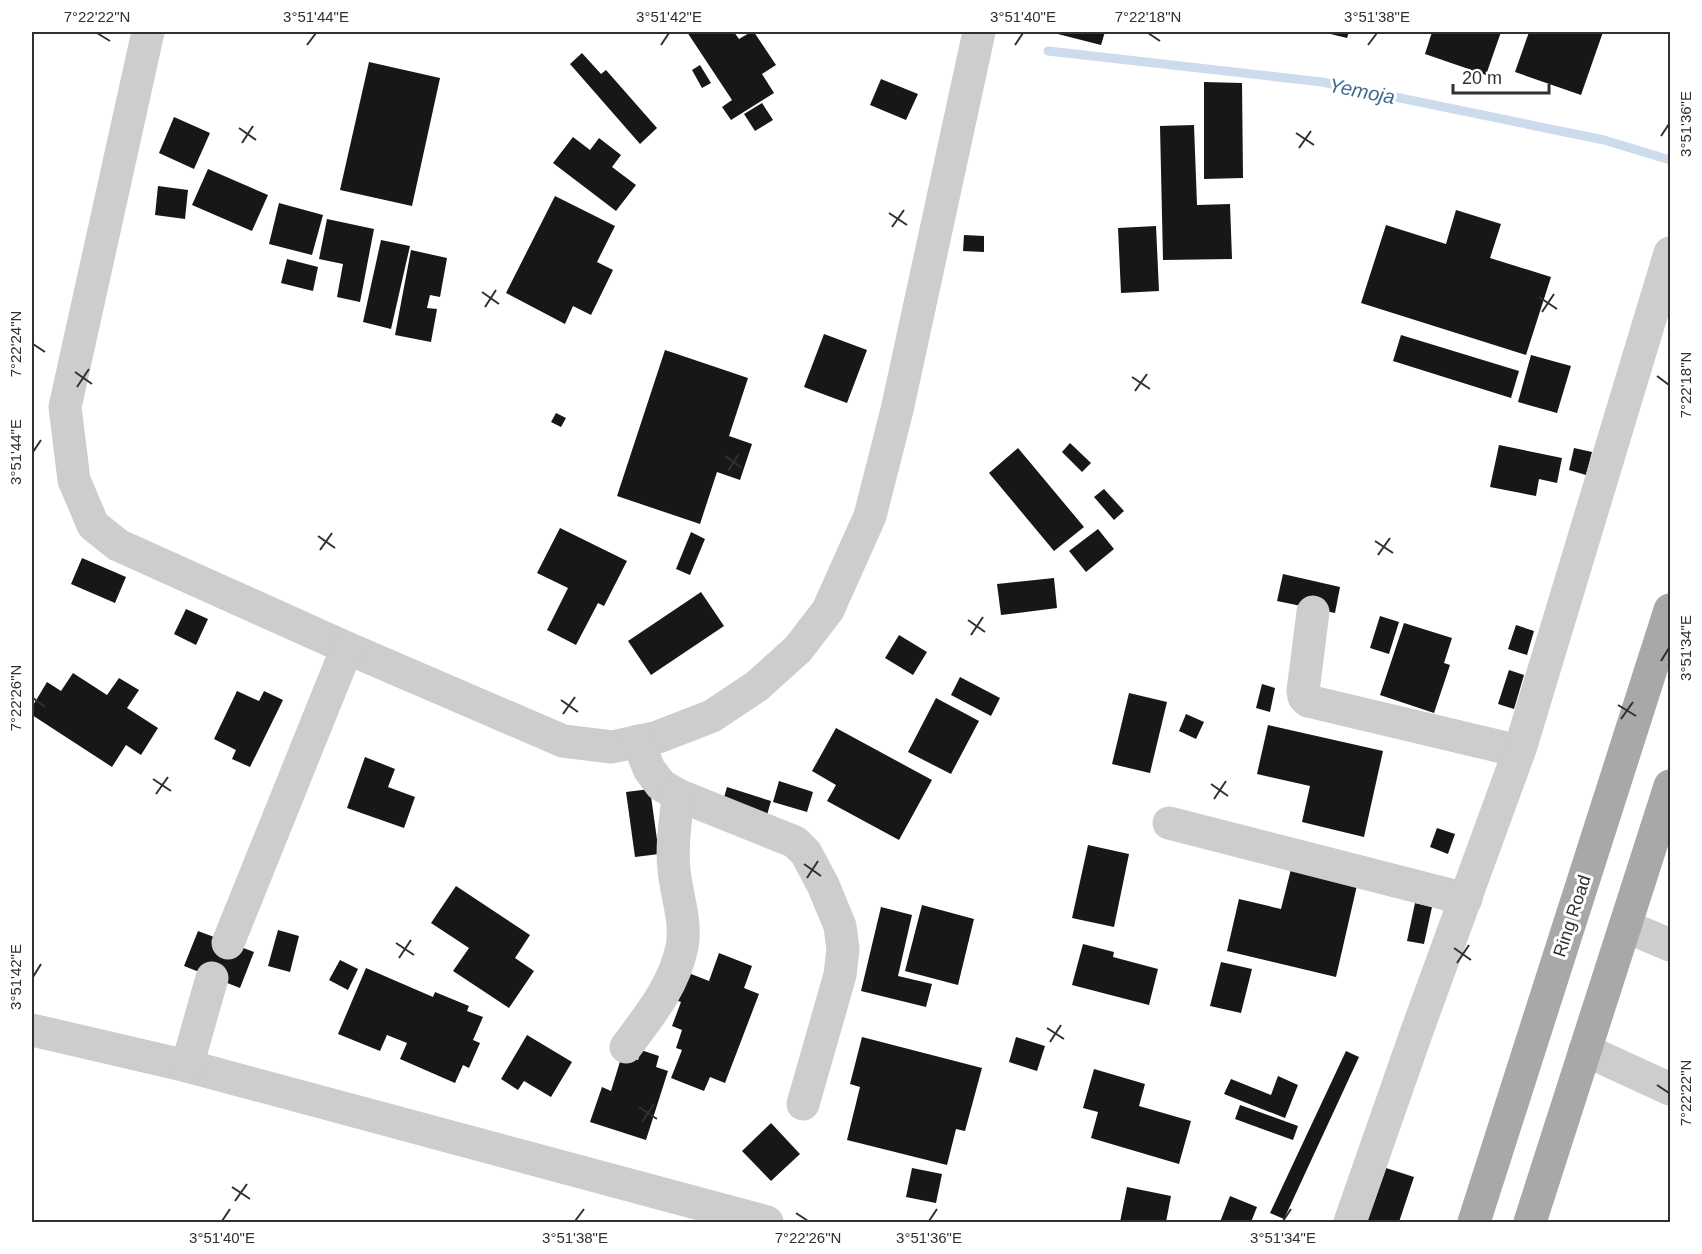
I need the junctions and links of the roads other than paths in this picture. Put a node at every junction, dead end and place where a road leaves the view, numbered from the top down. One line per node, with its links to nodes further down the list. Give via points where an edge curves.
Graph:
1 (148, 32): 6 (street, via 65,407 74,480 93,525 118,545)
2 (979, 32): 7 (street, via 897,410 870,516 828,610 798,649 757,686 712,716)
3 (1671, 253): 8 (street)
4 (1671, 610): 25 (main road, Ring Road)
5 (1312, 612): 8 (street, via 1304,691 1308,701)
6 (347, 648): 7 (street, via 563,741 612,747); 14 (street)
7 (638, 741): 10 (street, via 649,769 661,785)
8 (1519, 751): 12 (street)
9 (1669, 792): 13 (main road)
10 (678, 795): 18 (street, via 674,870 682,945 665,994); 22 (street, via 795,842 806,853 840,926 840,975)
11 (1169, 823): 12 (street)
12 (1466, 899): 24 (street)
13 (1625, 926): 15 (street); 19 (main road)
14 (228, 943)
15 (1671, 945)
16 (212, 978): 20 (street)
17 (32, 1030): 20 (street)
18 (626, 1047)
19 (1585, 1050): 21 (street); 26 (main road)
20 (187, 1066): 23 (street)
21 (1671, 1089)
22 (803, 1104)
23 (767, 1222)
24 (1350, 1222)
25 (1474, 1222)
26 (1530, 1222)

